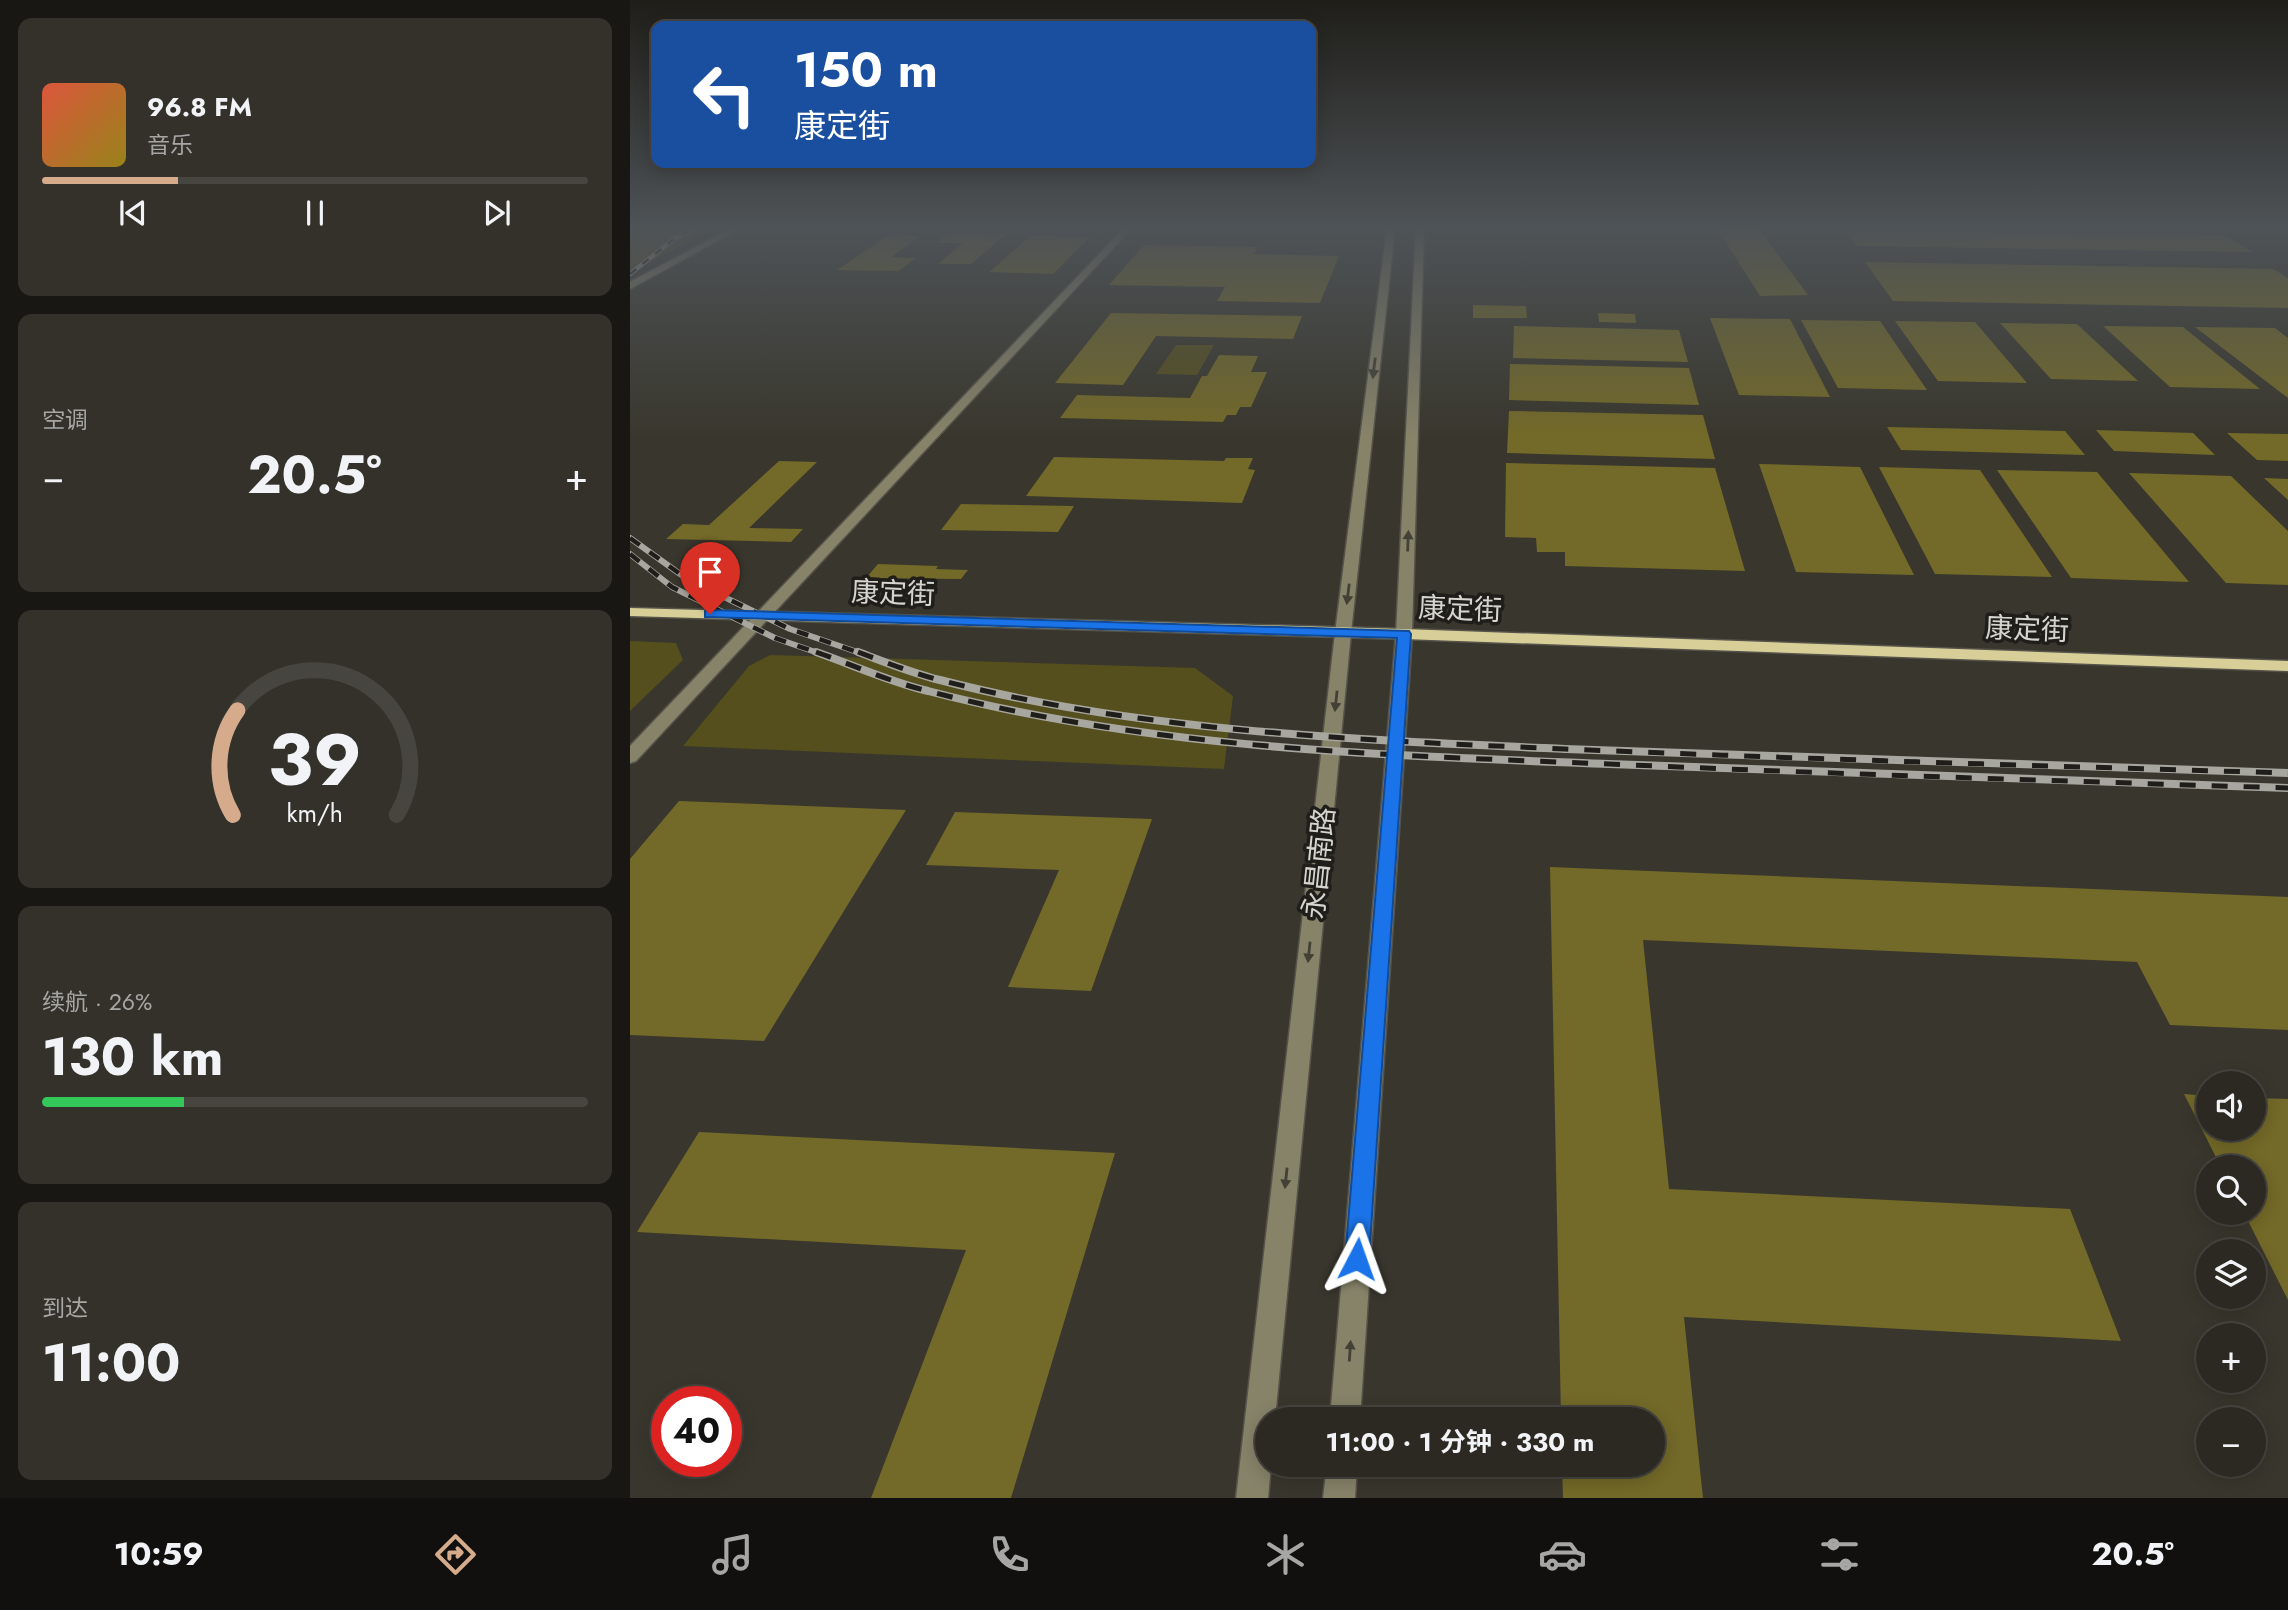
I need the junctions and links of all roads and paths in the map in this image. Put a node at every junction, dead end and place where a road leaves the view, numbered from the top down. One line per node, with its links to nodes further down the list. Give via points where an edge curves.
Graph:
1 (1063, 298): 5 (street)
2 (1383, 298): 6 (street, 永昌南路, one-way to 6)
3 (1417, 298): 7 (street, one-way to 3)
4 (630, 612): 5 (main road, 康定街)
5 (764, 615): 6 (main road, 康定街); 9 (street)
6 (1343, 633): 7 (main road, 康定街); 12 (street, 永昌南路, one-way to 12)
7 (1404, 634): 8 (main road, 康定街); 10 (street, one-way to 7)
8 (2288, 666)
9 (630, 758)
10 (1346, 1407)
11 (1341, 1477): 13 (street)
12 (1252, 1498)
13 (1339, 1498)

